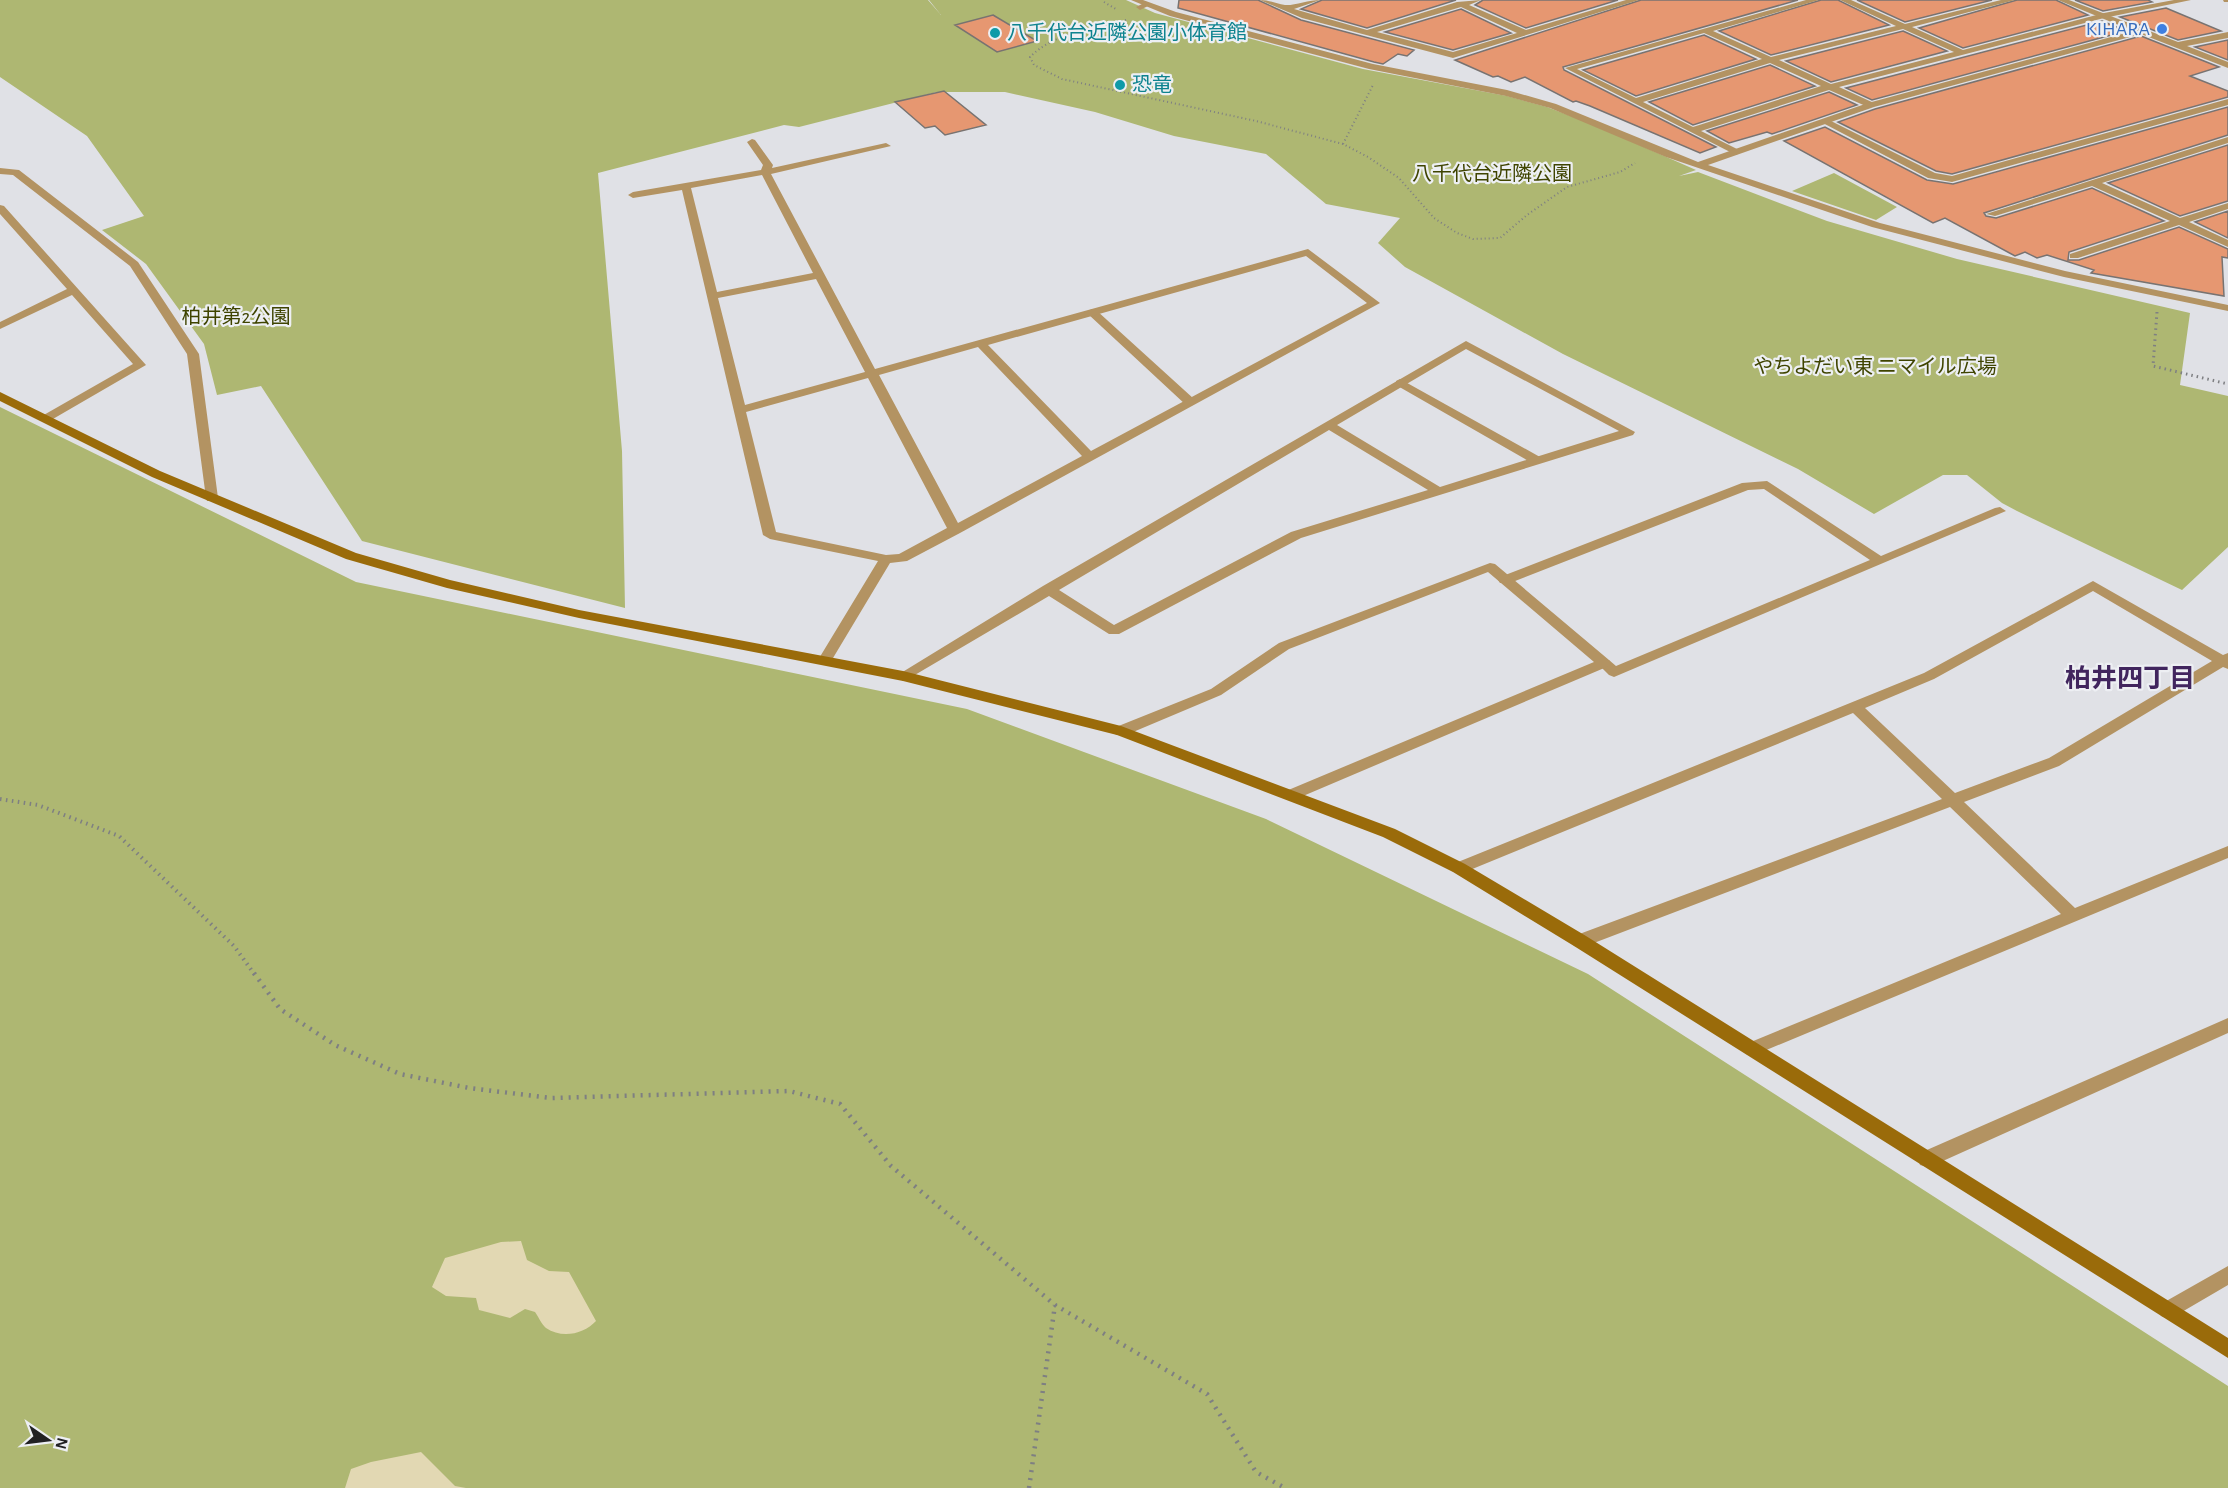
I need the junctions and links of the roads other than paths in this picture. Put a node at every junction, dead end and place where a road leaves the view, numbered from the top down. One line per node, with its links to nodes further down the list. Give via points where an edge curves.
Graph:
1 (1264, 0): 15 (street)
2 (1316, 0): 15 (street)
3 (1451, 0): 14 (street)
4 (1477, 0): 14 (street)
5 (1635, 0): 21 (street)
6 (1815, 0): 18 (street)
7 (1844, 0): 13 (street)
8 (1870, 0): 13 (street)
9 (2011, 0): 17 (street)
10 (2062, 0): 16 (street)
11 (2187, 0): 16 (street)
12 (1140, 4): 37 (street, via 1372,67 1507,93 1553,106)
13 (1854, 4): 17 (street)
14 (1462, 5): 20 (street); 21 (street)
15 (1283, 9): 20 (street)
16 (2104, 16): 19 (street); 24 (street)
17 (1903, 26): 24 (street); 25 (street)
18 (1704, 30): 25 (street); 28 (street, via 1569,68)
19 (2142, 31): 23 (street); 30 (street)
20 (1367, 32): 21 (street, via 1453,56)
21 (1525, 33)
22 (2228, 34): 23 (street)
23 (2177, 45): 26 (street)
24 (1961, 52): 27 (street)
25 (1770, 60): 27 (street); 28 (street)
26 (2228, 65)
27 (1828, 87): 30 (street); 32 (street)
28 (1636, 101): 32 (street)
29 (2228, 102): 31 (street, via 1952,179 1932,176)
30 (1871, 105): 31 (street)
31 (1824, 121): 36 (street)
32 (1693, 130): 36 (street)
33 (2228, 140): 40 (street)
34 (752, 142): 39 (street, via 768,165)
35 (886, 146): 39 (street)
36 (1736, 152): 37 (street)
37 (1698, 165): 52 (street, via 1876,225 2064,274)
38 (0, 171): 66 (street, via 16,172 134,264 193,354)
39 (765, 172): 41 (street); 49 (street)
40 (2092, 182): 45 (street); 46 (street)
41 (686, 187): 42 (street); 51 (street)
42 (633, 195)
43 (2228, 206): 46 (street)
44 (0, 208): 50 (street)
45 (1991, 214)
46 (2178, 222): 47 (street); 48 (street)
47 (2228, 244)
48 (2074, 256)
49 (820, 275): 51 (street); 56 (street)
50 (74, 290): 54 (street); 61 (street, via 140,365)
51 (712, 296): 60 (street)
52 (2228, 308)
53 (1092, 312): 55 (street); 59 (street); 59 (street, via 1308,252 1374,303)
54 (0, 326)
55 (980, 343): 56 (street); 63 (street)
56 (872, 373): 60 (street); 68 (street)
57 (1400, 383): 62 (street); 64 (street); 64 (street, via 1466,344 1629,432)
58 (0, 396): 61 (street)
59 (1190, 402): 63 (street)
60 (740, 410): 69 (street, via 770,535)
61 (46, 419): 66 (street)
62 (1329, 425): 65 (street); 72 (street)
63 (1090, 457): 68 (street)
64 (1536, 460): 65 (street)
65 (1438, 491): 72 (street, via 1296,535 1114,631)
66 (212, 498): 73 (street, via 351,556 447,584 579,614)
67 (2000, 511): 70 (street)
68 (955, 530): 69 (street, via 902,558)
69 (886, 559): 73 (street)
70 (1879, 560): 71 (street, via 1767,485 1746,486); 75 (street, via 1614,672)
71 (1505, 579): 75 (street); 78 (street, via 1490,567 1284,646 1216,692)
72 (1048, 589): 76 (street)
73 (825, 660): 76 (street)
74 (2227, 661): 77 (street, via 2093,585 1929,676); 80 (street, via 2055,762)
75 (1604, 663): 79 (street)
76 (903, 676): 78 (street)
77 (1856, 707): 80 (street); 82 (street)
78 (1121, 731): 79 (street)
79 (1291, 795): 82 (street, via 1389,833)
80 (1953, 801): 83 (street); 84 (street)
81 (2228, 852): 83 (street)
82 (1459, 868): 84 (street)
83 (2074, 917): 86 (street)
84 (1580, 941): 86 (street)
85 (2228, 1025): 87 (street)
86 (1752, 1049): 87 (street)
87 (1927, 1159): 89 (street)
88 (2228, 1275): 89 (street)
89 (2168, 1310): 90 (street)
90 (2228, 1348)

